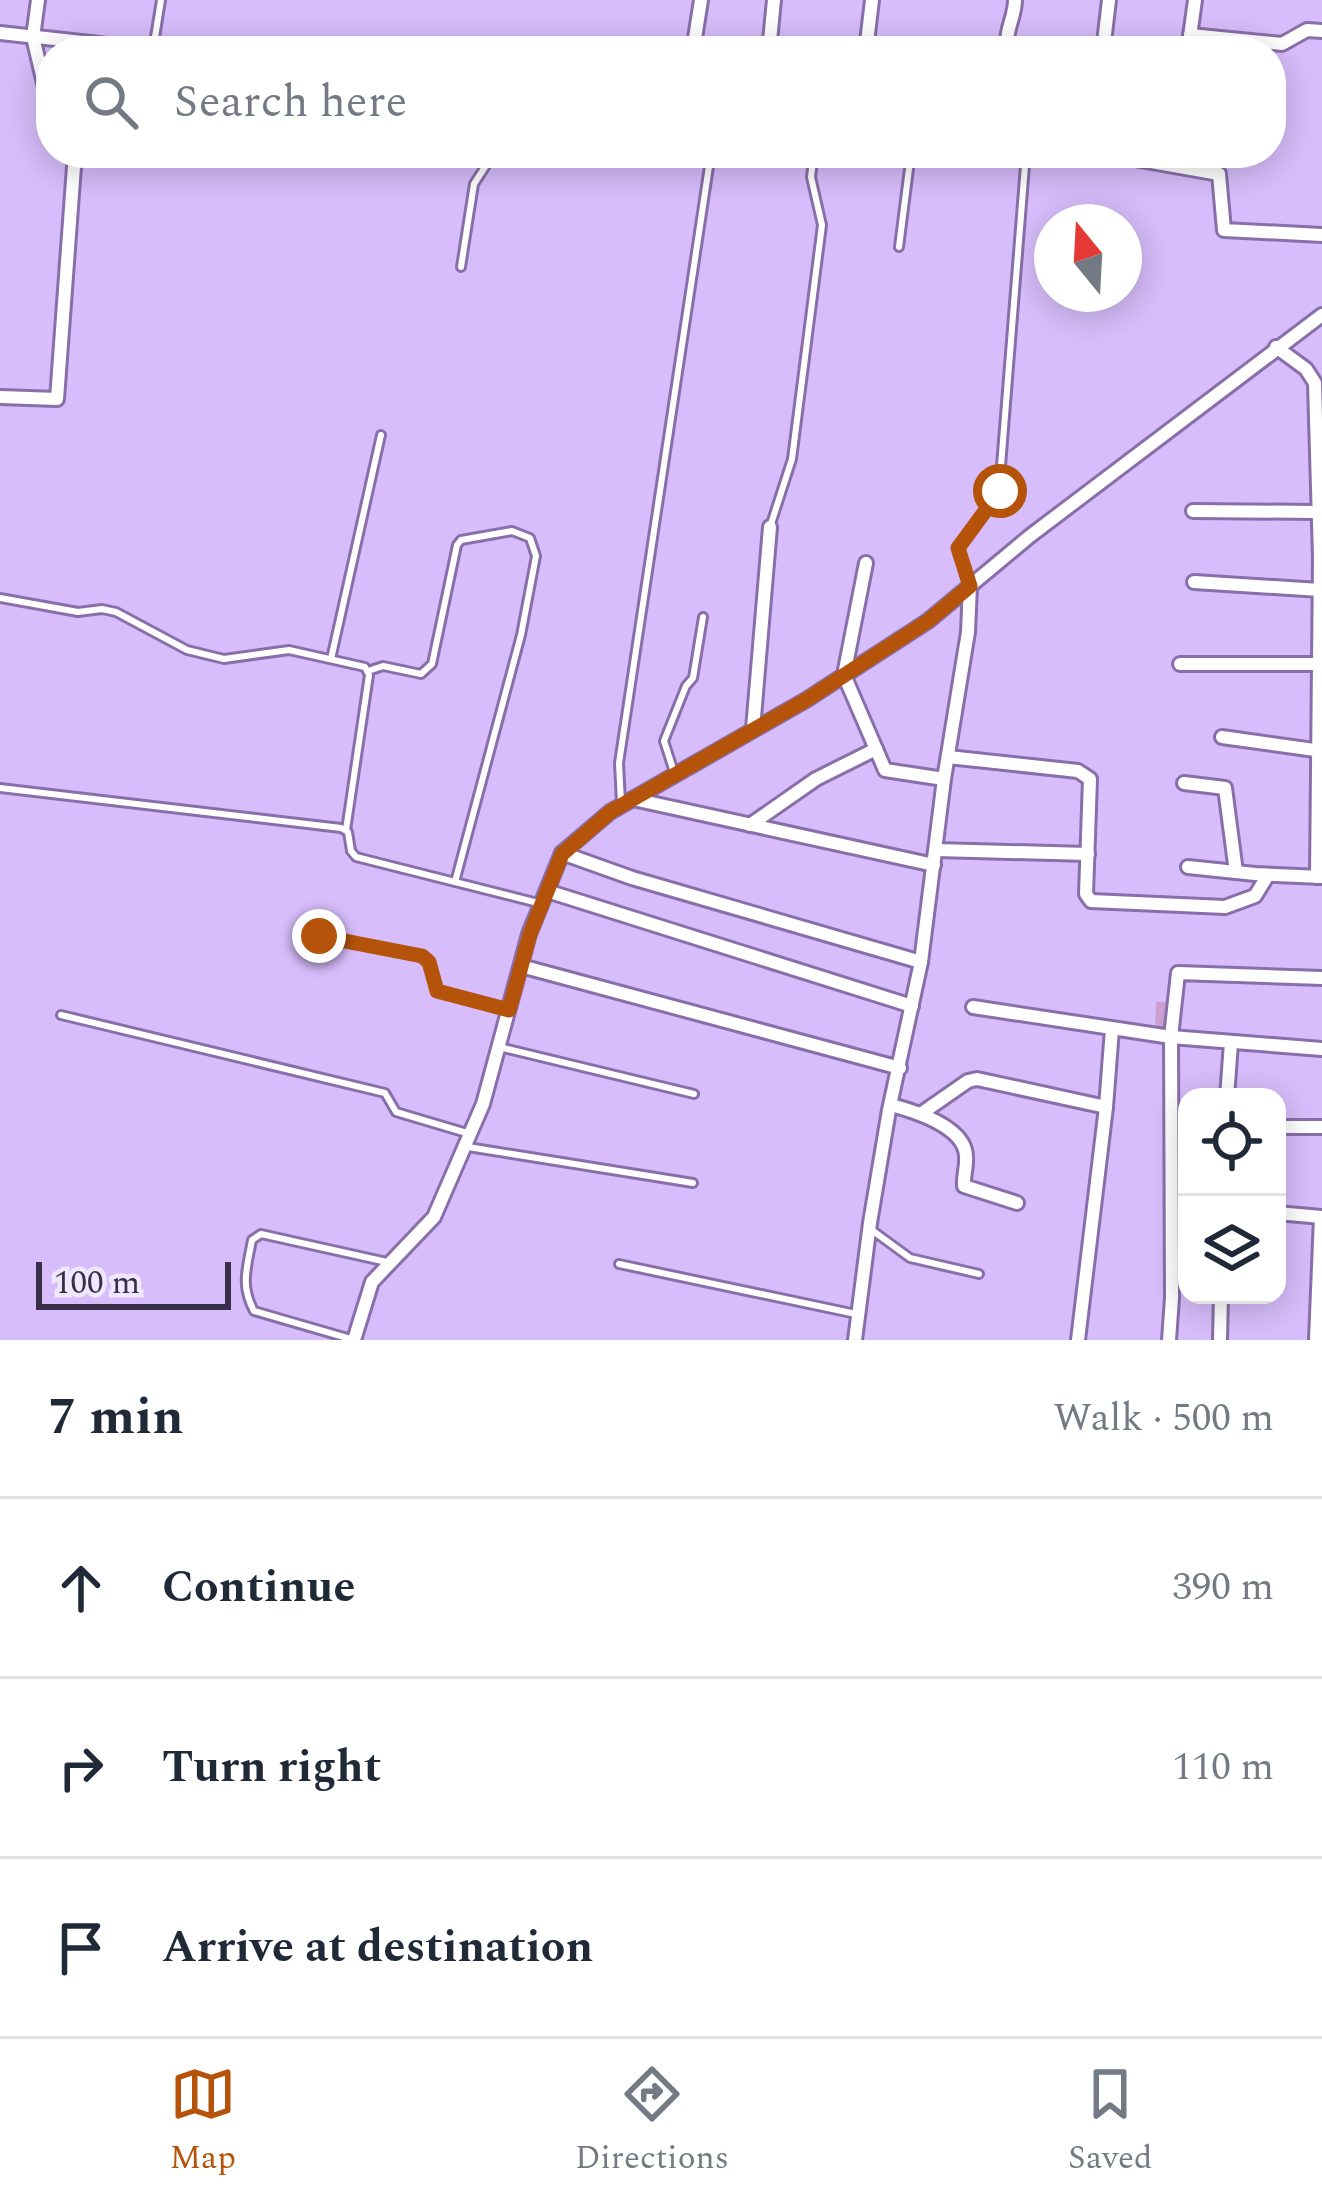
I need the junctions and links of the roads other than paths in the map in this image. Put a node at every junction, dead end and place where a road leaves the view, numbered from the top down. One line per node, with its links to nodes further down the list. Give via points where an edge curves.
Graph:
1 (38, 0): 19 (street)
2 (161, 0): 12 (lane)
3 (701, 0): 13 (street)
4 (774, 0): 14 (street)
5 (872, 0): 15 (street)
6 (1015, 0): 16 (street)
7 (1109, 0): 17 (street)
8 (1195, 0): 11 (street)
9 (1322, 31): 21 (street)
10 (0, 34): 19 (street)
11 (1190, 35): 18 (street)
12 (156, 36)
13 (695, 36)
14 (771, 36)
15 (868, 36)
16 (1007, 36)
17 (1105, 36)
18 (1200, 36)
19 (33, 37): 20 (street); 22 (street)
20 (36, 38)
21 (1286, 42)
22 (36, 50)
23 (73, 168): 35 (street, via 57,399)
24 (484, 168): 32 (lane, via 474,184)
25 (709, 168): 61 (lane, via 620,764)
26 (812, 168): 39 (lane, via 823,221 792,459)
27 (909, 168): 31 (lane)
28 (1025, 168): 43 (lane, via 1000,491 958,548)
29 (1201, 168): 30 (street, via 1219,174 1224,230)
30 (1322, 235)
31 (899, 247)
32 (461, 268)
33 (1322, 315): 34 (street)
34 (1276, 347): 38 (street, via 1315,383); 43 (street)
35 (0, 397)
36 (381, 435): 47 (lane)
37 (1192, 511): 38 (street)
38 (1317, 512): 40 (street)
39 (770, 526): 52 (street)
40 (1321, 559): 44 (street)
41 (866, 562): 51 (street)
42 (1194, 582): 44 (street)
43 (970, 586): 51 (street); 56 (street)
44 (1320, 590): 49 (street)
45 (0, 598): 47 (lane, via 116,612 187,650 224,659 289,650)
46 (703, 617): 57 (lane, via 693,678 664,739)
47 (331, 659): 50 (lane)
48 (1180, 664): 49 (street)
49 (1319, 664): 55 (street)
50 (368, 671): 63 (lane); 71 (lane, via 421,674 432,664 461,539 507,531 530,538 536,556 521,635)
51 (844, 675): 52 (street); 54 (street)
52 (753, 729): 57 (street)
53 (1222, 737): 55 (street)
54 (876, 749): 58 (street, via 885,770); 62 (street)
55 (1319, 750): 70 (street)
56 (948, 757): 58 (street); 65 (street, via 1087,776)
57 (674, 773): 61 (street)
58 (944, 779): 66 (street)
59 (1184, 783): 68 (street, via 1225,788)
60 (0, 788): 63 (lane)
61 (627, 802): 62 (street); 64 (street)
62 (750, 825): 66 (street)
63 (346, 830): 71 (lane, via 356,856)
64 (562, 854): 72 (street); 74 (street)
65 (1088, 854): 66 (street); 69 (street, via 1091,901 1225,908 1255,896)
66 (935, 857): 74 (street)
67 (1188, 867): 68 (street)
68 (1236, 872): 69 (street)
69 (1268, 875): 70 (street)
70 (1319, 877)
71 (455, 882): 72 (lane)
72 (544, 898): 75 (street); 77 (street)
73 (319, 936): 79 (lane, via 422,956 437,991)
74 (921, 962): 77 (street)
75 (521, 966): 79 (street); 86 (street)
76 (1322, 978): 82 (street, via 1178,973)
77 (912, 1006): 86 (street)
78 (973, 1007): 81 (street)
79 (509, 1010): 84 (street)
80 (61, 1016): 94 (lane, via 385,1094 396,1112)
81 (1112, 1029): 82 (street); 90 (street)
82 (1171, 1037): 83 (street); 97 (street)
83 (1231, 1043): 85 (street); 87 (street)
84 (499, 1047): 88 (lane); 94 (street)
85 (1322, 1049)
86 (900, 1068): 89 (street)
87 (1228, 1088)
88 (694, 1094)
89 (890, 1106): 91 (street); 101 (street)
90 (1106, 1107): 91 (street, via 977,1079); 109 (street)
91 (922, 1113): 96 (street, via 964,1148 964,1186)
92 (1286, 1126): 93 (street)
93 (1322, 1126)
94 (467, 1140): 95 (lane); 102 (street, via 434,1217)
95 (693, 1183)
96 (1017, 1203)
97 (1171, 1210): 98 (street); 110 (street)
98 (1178, 1210)
99 (1286, 1214): 100 (street)
100 (1322, 1217): 112 (street)
101 (869, 1228): 104 (lane, via 910,1258); 106 (street)
102 (390, 1262): 107 (street, via 372,1282); 107 (lane, via 261,1234 252,1240 244,1283 254,1311)
103 (619, 1264): 106 (lane)
104 (979, 1274)
105 (1221, 1304): 111 (street)
106 (860, 1315): 108 (street)
107 (354, 1340)
108 (855, 1340)
109 (1078, 1340)
110 (1169, 1340)
111 (1220, 1340)
112 (1316, 1340)

